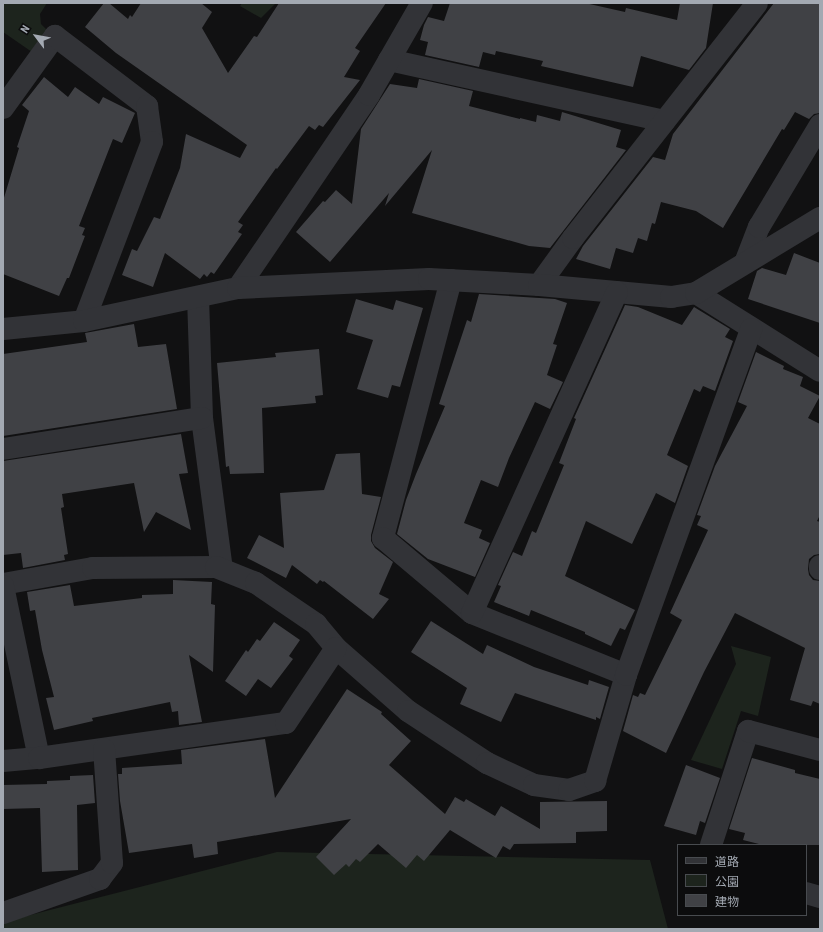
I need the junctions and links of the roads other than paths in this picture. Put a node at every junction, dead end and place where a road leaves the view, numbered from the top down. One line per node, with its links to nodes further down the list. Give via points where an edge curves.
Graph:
1 (422, 3): 3 (street)
2 (756, 3): 5 (street)
3 (389, 60): 5 (street); 11 (street, via 369,95)
4 (3, 108): 15 (street, via 55,36 147,106 152,142)
5 (664, 121): 10 (street)
6 (820, 125): 8 (street, via 759,227)
7 (820, 218): 8 (street)
8 (745, 264): 13 (street)
9 (451, 280): 10 (street); 11 (street, via 429,278); 23 (street, via 384,538)
10 (539, 285): 12 (street)
11 (238, 288): 14 (street)
12 (617, 292): 13 (street, via 672,297); 23 (street)
13 (696, 293): 17 (street)
14 (198, 297): 15 (street); 19 (street)
15 (84, 321): 16 (street)
16 (3, 329)
17 (751, 329): 18 (street); 25 (street)
18 (820, 371)
19 (202, 418): 20 (street); 21 (street)
20 (3, 449)
21 (222, 569): 22 (street, via 93,568); 24 (street, via 256,583 316,624)
22 (3, 585): 28 (street)
23 (472, 613): 25 (street)
24 (336, 648): 25 (street, via 408,711 487,763 534,784 569,790 595,781); 26 (street, via 286,723)
25 (626, 675)
26 (104, 749): 28 (street); 33 (street, via 112,863 100,879)
27 (820, 750): 30 (street, via 748,731)
28 (39, 758): 29 (street)
29 (3, 762)
30 (711, 844)
31 (807, 893): 32 (street)
32 (820, 897)
33 (3, 913)

